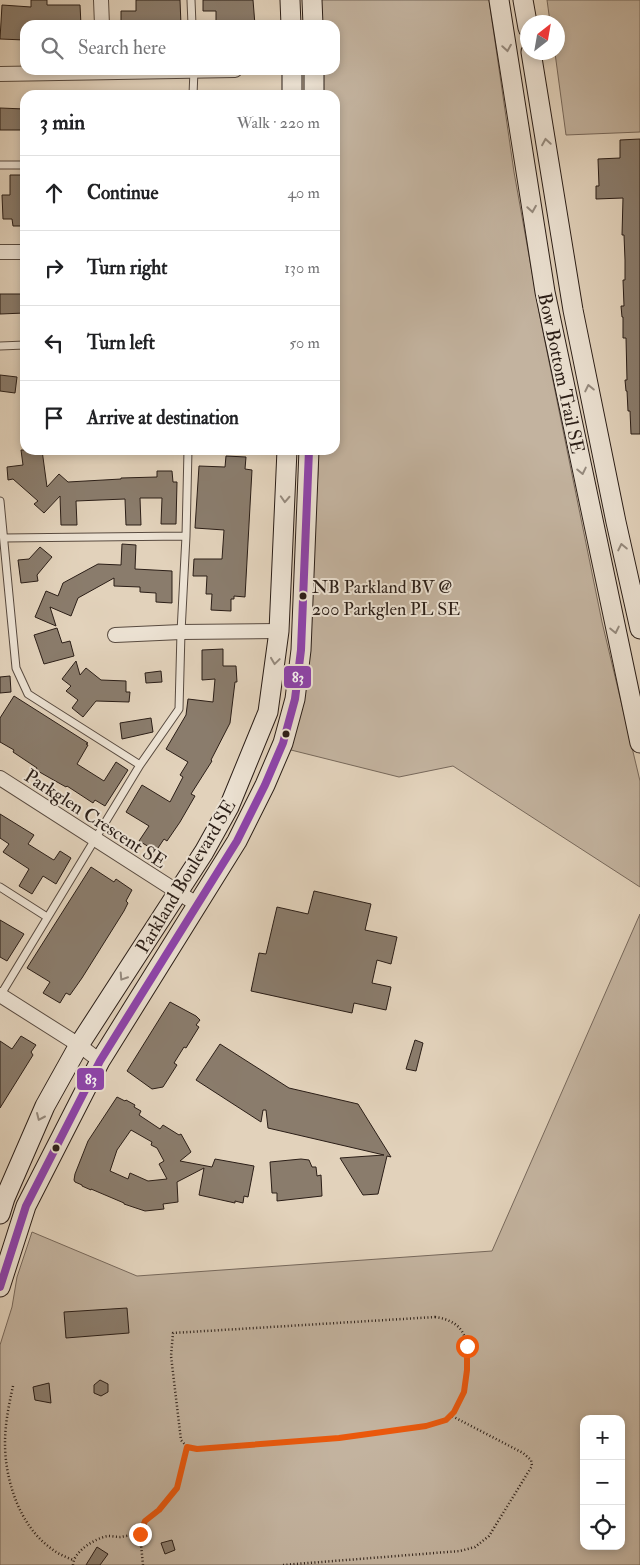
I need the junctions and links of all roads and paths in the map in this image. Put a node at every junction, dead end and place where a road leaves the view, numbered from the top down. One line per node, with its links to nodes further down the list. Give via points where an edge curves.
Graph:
1 (101, 0): 8 (street)
2 (191, 0): 9 (lane)
3 (290, 0): 10 (street)
4 (312, 0): 11 (street)
5 (499, 0): 37 (street, Bow Bottom Trail SE, one-way to 37, via 545,292)
6 (524, 0): 7 (street)
7 (526, 15)
8 (102, 20)
9 (192, 20)
10 (291, 20)
11 (313, 20)
12 (532, 60): 33 (street, Bow Bottom Trail SE, one-way to 12, via 573,310)
13 (0, 74): 14 (street)
14 (20, 74)
15 (194, 75): 18 (lane)
16 (292, 75): 19 (street)
17 (311, 75): 20 (street)
18 (193, 90)
19 (292, 90)
20 (313, 90)
21 (0, 165): 22 (lane)
22 (20, 165)
23 (0, 252): 24 (street)
24 (20, 252)
25 (20, 345): 26 (lane)
26 (0, 346)
27 (188, 455): 31 (lane)
28 (287, 455): 34 (street, Parkland Boulevard SE, one-way to 34)
29 (309, 455): 43 (street, Parkland Boulevard SE, via 301,650 295,700 283,743 265,785 237,841)
30 (0, 501): 32 (lane)
31 (186, 536): 32 (lane); 35 (lane)
32 (4, 538): 38 (lane, via 16,668 28,694)
33 (640, 629)
34 (279, 631): 35 (street); 42 (street, Parkland Boulevard SE, one-way to 42, via 268,712 228,807)
35 (181, 632): 36 (street); 38 (lane, via 179,709)
36 (116, 635)
37 (640, 743)
38 (140, 765): 40 (lane)
39 (0, 778): 40 (street, Parkglen Crescent SE)
40 (96, 839): 42 (street, Parkglen Crescent SE); 44 (lane)
41 (0, 887): 44 (lane)
42 (178, 893): 43 (street, Parkglen Crescent SE); 46 (street, Parkland Boulevard SE, one-way to 46)
43 (198, 905): 47 (street, Parkland Boulevard SE)
44 (47, 917): 45 (lane)
45 (0, 995): 46 (street)
46 (79, 1045): 47 (street); 48 (street, Parkland Boulevard SE, one-way to 48, via 45,1106)
47 (100, 1061): 49 (street, Parkland Boulevard SE)
48 (2, 1202): 49 (street)
49 (26, 1206): 50 (street, Parkland Boulevard SE)
50 (0, 1286)
51 (13, 1386): 55 (path, via 5,1442 14,1496 38,1537 52,1550)
52 (450, 1415): 53 (path, via 446,1420 426,1426 339,1438 197,1449); 53 (path, via 464,1392 467,1346 459,1326 446,1318 398,1318 173,1333 171,1356 178,1424 181,1440); 58 (path, via 531,1460 532,1466 489,1536 475,1548 460,1551)
53 (187, 1447): 54 (path, via 177,1488 145,1521)
54 (140, 1534): 55 (path, via 98,1539); 57 (path)
55 (73, 1560): 56 (path)
56 (73, 1565)
57 (143, 1565)
58 (283, 1565)

